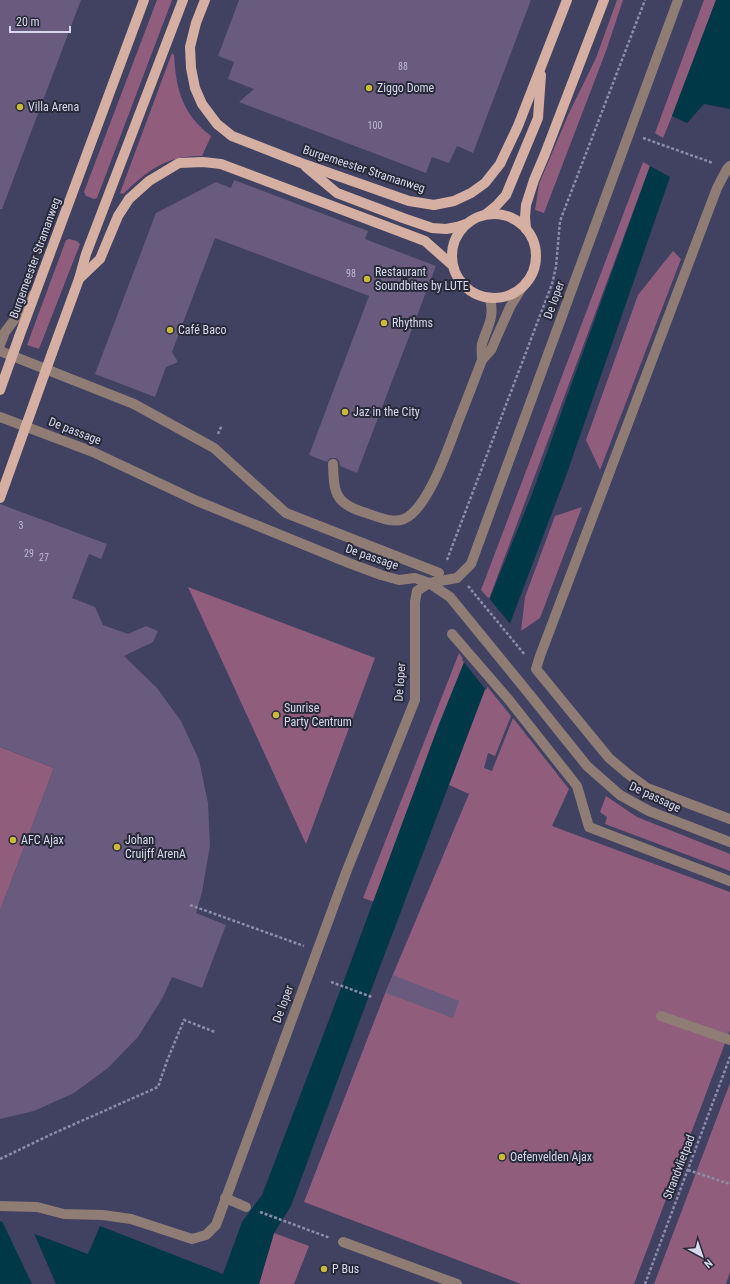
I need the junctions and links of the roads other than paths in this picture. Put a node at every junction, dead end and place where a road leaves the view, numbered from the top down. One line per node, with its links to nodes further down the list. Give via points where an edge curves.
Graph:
1 (144, 0): 16 (main road, Burgemeester Stramanweg)
2 (183, 0): 14 (main road, via 86,254)
3 (205, 0): 8 (main road, Burgemeester Stramanweg, via 190,47 195,88 202,104 217,124 232,136)
4 (567, 0): 7 (main road, Burgemeester Stramanweg)
5 (604, 0): 12 (main road, via 534,180 526,205)
6 (678, 0): 26 (street, De loper, via 471,564 457,578)
7 (543, 61): 8 (main road, Burgemeester Stramanweg, via 500,164 485,183 454,201 434,205 410,201); 10 (main road, via 538,118 506,195)
8 (301, 163): 11 (main road, via 337,193 403,218 432,228 446,229)
9 (728, 167): 28 (street, via 711,202 536,670 609,758 628,774 647,788)
10 (486, 214): 11 (main road); 12 (main road, via 508,216)
11 (466, 224): 13 (main road, via 454,242 451,252)
12 (526, 229): 15 (main road, via 536,249 536,260 534,271)
13 (452, 264): 14 (main road, via 425,241 221,164 203,162 179,163 149,181 129,199 118,216 100,259); 17 (main road, via 461,284 469,291)
14 (79, 279): 24 (main road, bridge)
15 (521, 289): 17 (main road, via 511,295); 20 (street, via 491,350)
16 (36, 291): 18 (street, via 6,332); 21 (main road, Burgemeester Stramanweg, bridge)
17 (490, 299): 20 (street, via 492,316 481,346)
18 (0, 345)
19 (0, 351): 25 (street, De passage, via 134,404 214,448 286,513)
20 (482, 360): 23 (street, via 444,462 414,512 393,521 349,507 336,492)
21 (0, 390)
22 (0, 417): 26 (street, De passage, via 93,452 197,502 349,563 399,580 415,578)
23 (333, 464)
24 (0, 498)
25 (439, 573)
26 (430, 583): 29 (street, De passage, via 450,598 465,615 587,766 620,795 649,811); 33 (street, De loper, via 417,591 415,602 415,700 347,870)
27 (452, 634): 30 (street, via 509,700 577,786 590,827)
28 (730, 819)
29 (730, 842)
30 (730, 881)
31 (661, 1016): 32 (street)
32 (730, 1040)
33 (225, 1198): 34 (street, De loper, via 216,1225 206,1235 192,1239 131,1219 64,1214 37,1207); 35 (street)
34 (0, 1206)
35 (246, 1207)
36 (342, 1242): 37 (street)
37 (458, 1284)

